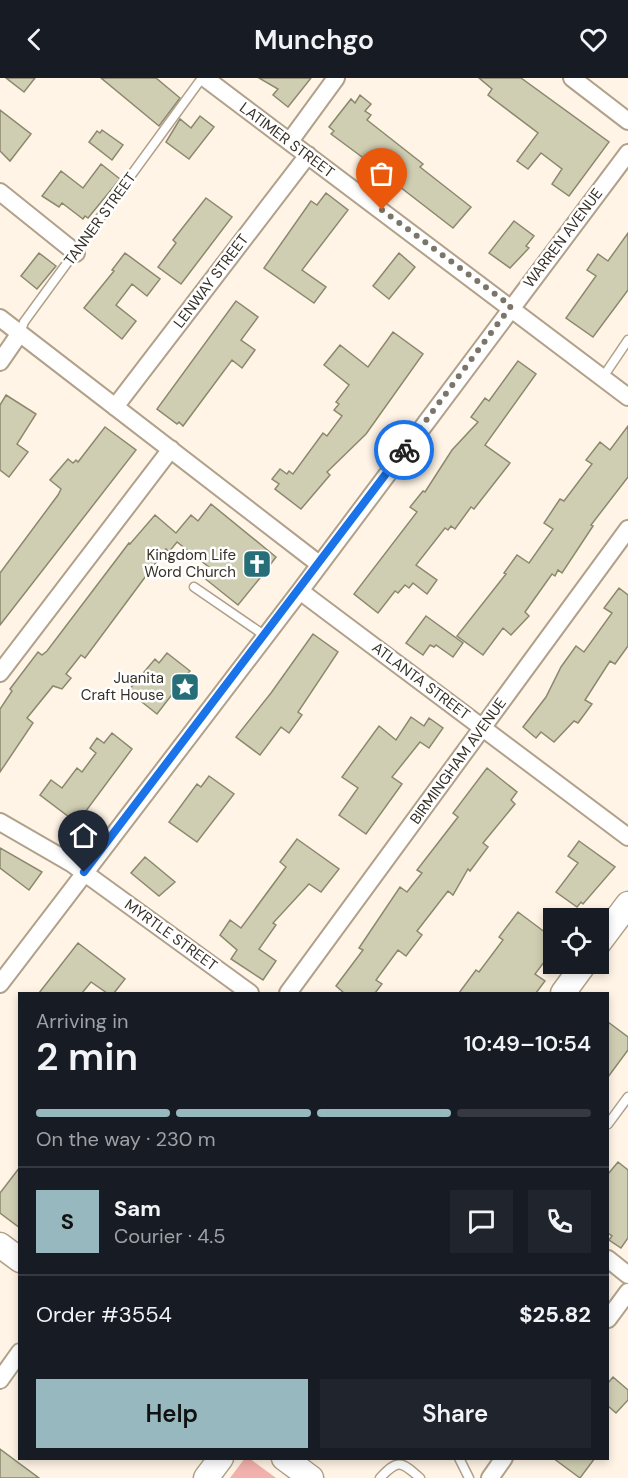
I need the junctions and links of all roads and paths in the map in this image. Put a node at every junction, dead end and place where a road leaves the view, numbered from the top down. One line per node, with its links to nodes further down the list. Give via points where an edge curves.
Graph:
1 (204, 78): 5 (street, LATIMER STREET); 9 (lane, TANNER STREET)
2 (336, 78): 5 (street)
3 (572, 78): 4 (street)
4 (628, 121)
5 (290, 141): 7 (street, LATIMER STREET)
6 (628, 153): 10 (street, WARREN AVENUE)
7 (308, 155): 10 (street, LATIMER STREET); 17 (street, LENWAY STREET)
8 (0, 192): 9 (street)
9 (76, 252): 12 (lane, TANNER STREET)
10 (511, 306): 15 (street, LATIMER STREET); 20 (street, WARREN AVENUE)
11 (0, 318): 12 (street)
12 (20, 333): 14 (street, TANNER STREET); 17 (street)
13 (628, 340): 15 (lane)
14 (0, 362)
15 (603, 377): 16 (street, LATIMER STREET)
16 (628, 397)
17 (116, 407): 18 (street)
18 (171, 449): 20 (street); 24 (street)
19 (628, 529): 25 (street, BIRMINGHAM AVENUE)
20 (320, 564): 22 (street, WARREN AVENUE)
21 (194, 587): 23 (lane)
22 (300, 591): 23 (street, WARREN AVENUE); 25 (street, ATLANTA STREET)
23 (264, 635): 28 (street, WARREN AVENUE)
24 (0, 673)
25 (483, 728): 27 (street, ATLANTA STREET); 34 (street, BIRMINGHAM AVENUE)
26 (0, 822): 28 (street, MYRTLE STREET)
27 (628, 837)
28 (84, 872): 32 (street, WARREN AVENUE); 33 (street, MYRTLE STREET)
29 (628, 904): 30 (street)
30 (609, 929)
31 (577, 974): 35 (street)
32 (0, 984)
33 (249, 992)
34 (289, 992)
35 (564, 992)
36 (628, 1097): 37 (lane)
37 (609, 1123)
38 (0, 1245): 39 (street)
39 (18, 1258)
40 (609, 1260): 41 (street)
41 (628, 1275)
42 (628, 1292): 43 (street)
43 (609, 1318)
44 (18, 1355): 45 (street)
45 (0, 1380)
46 (219, 1460): 50 (street)
47 (287, 1460): 51 (street)
48 (460, 1460): 54 (lane)
49 (503, 1460): 55 (street)
50 (206, 1478)
51 (311, 1478)
52 (380, 1478): 53 (lane, via 399,1463)
53 (420, 1478)
54 (469, 1478)
55 (490, 1478)

